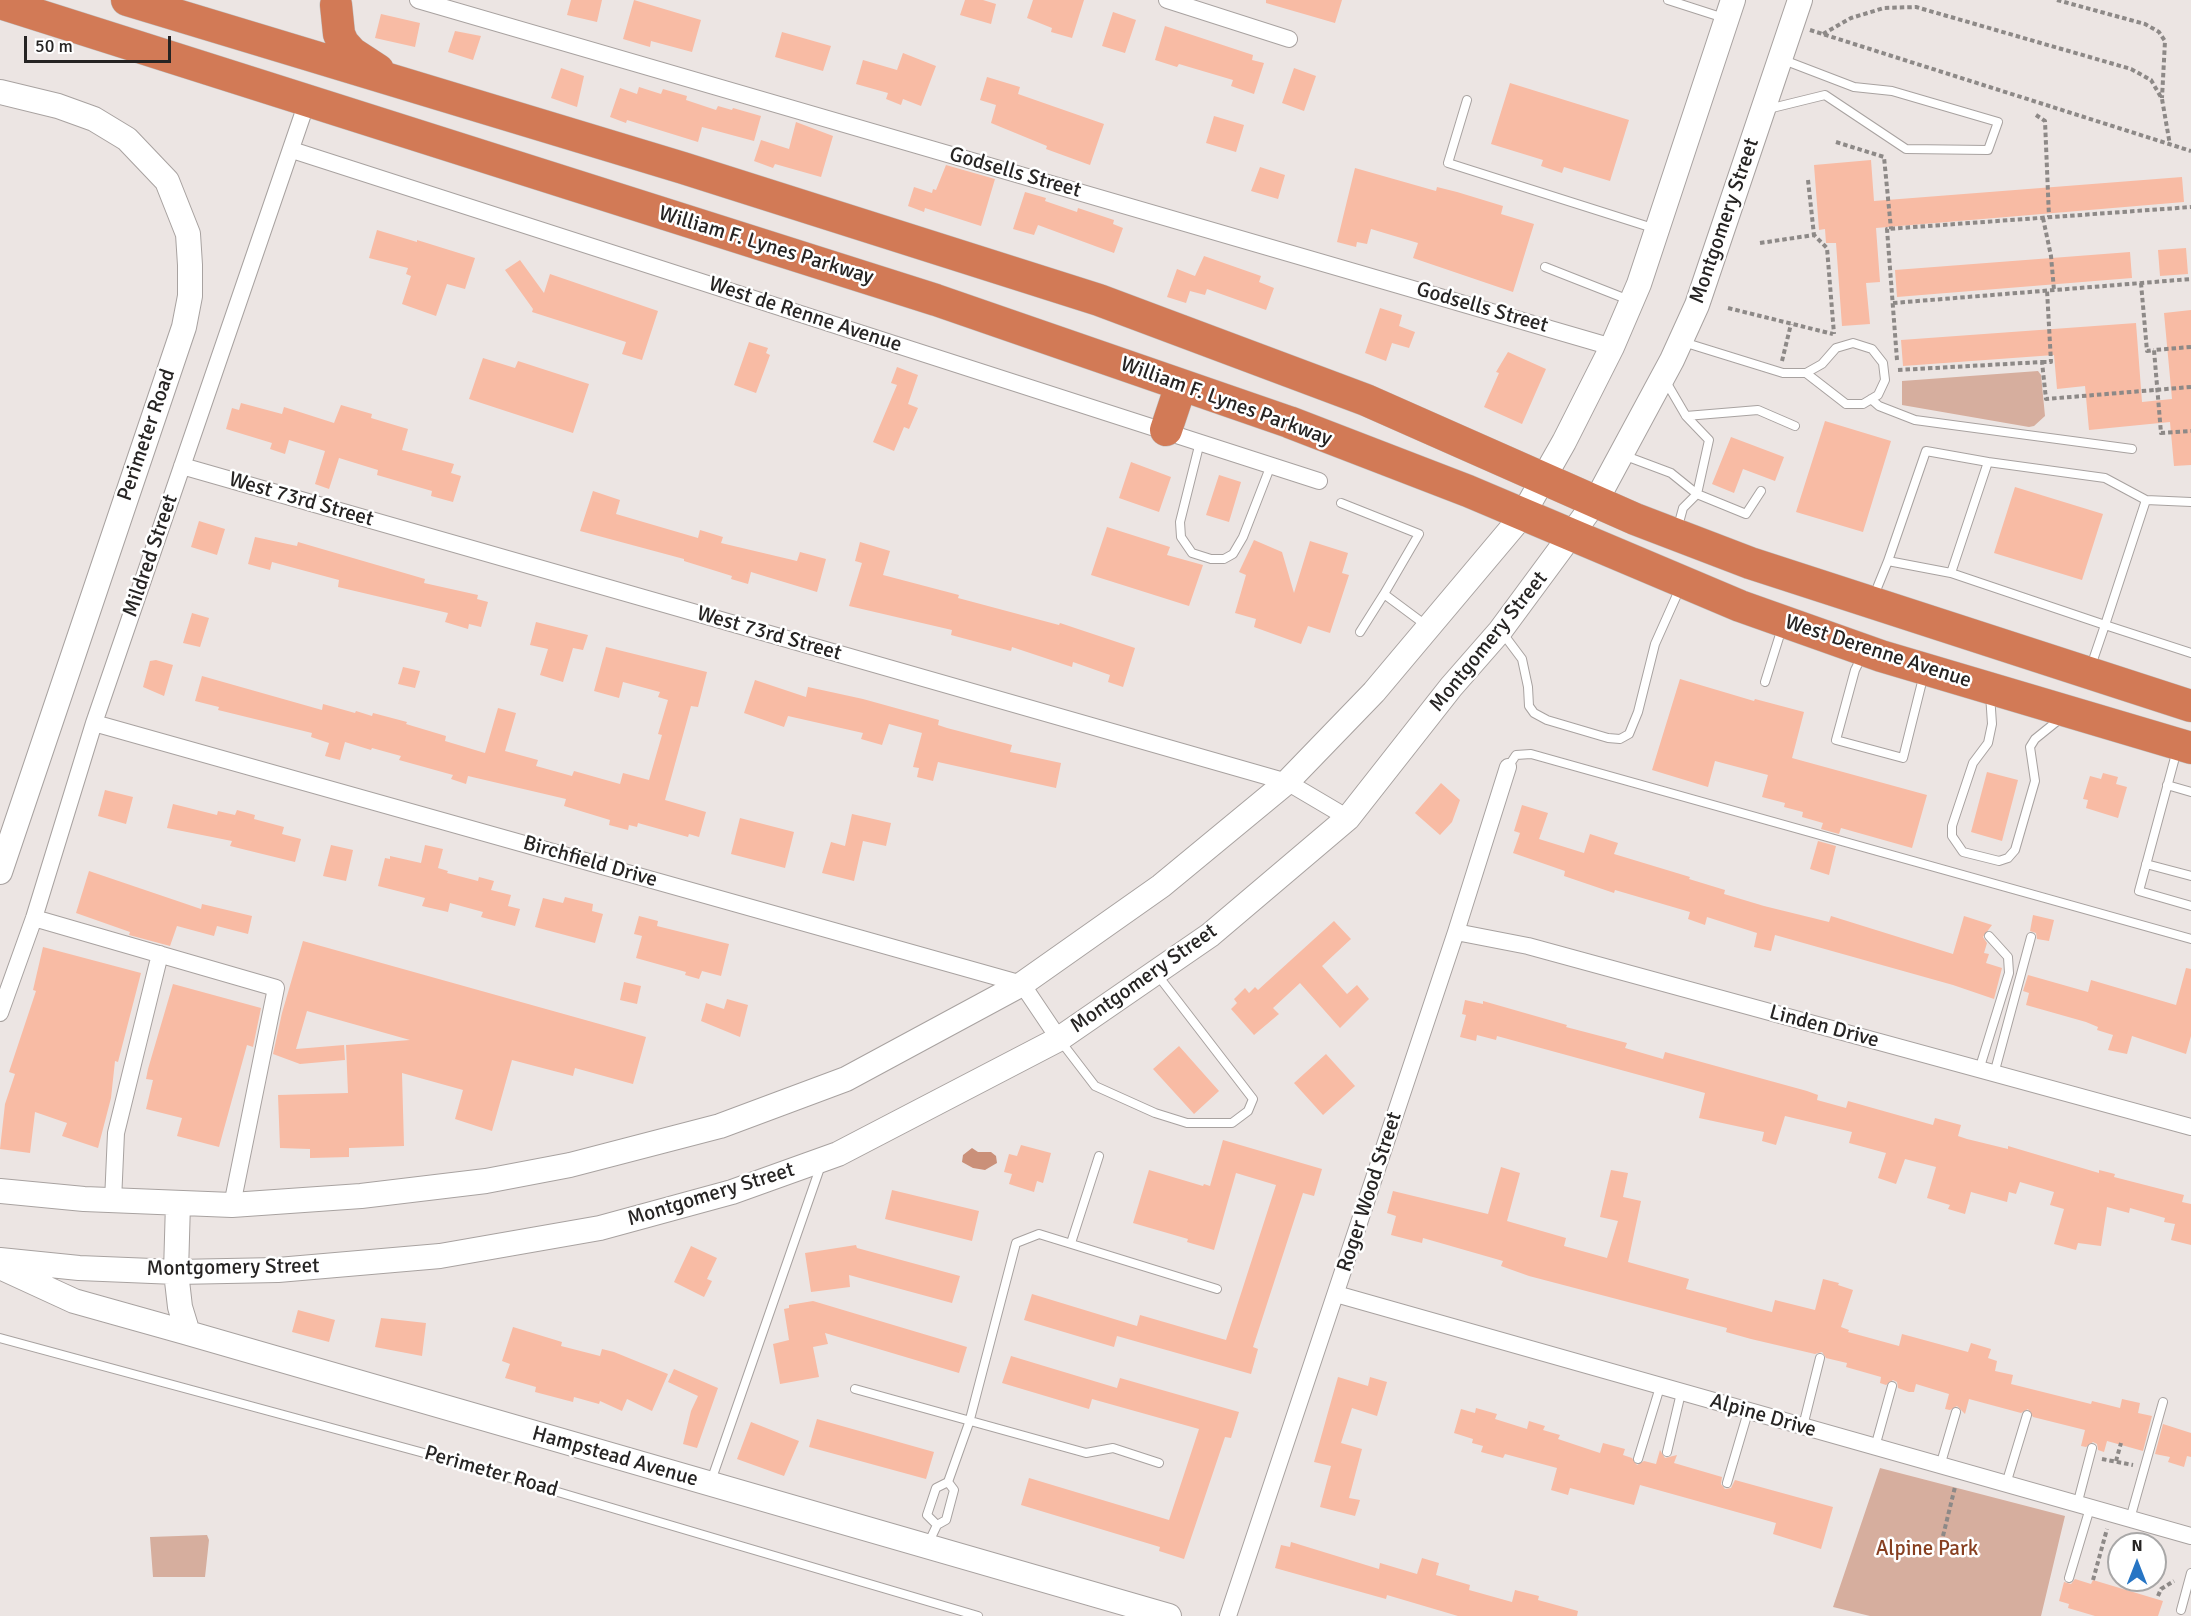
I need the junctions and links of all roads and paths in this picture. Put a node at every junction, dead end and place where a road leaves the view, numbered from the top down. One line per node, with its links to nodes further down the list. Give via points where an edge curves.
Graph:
1 (127, 0): 13 (highway)
2 (418, 0): 48 (street, Godsells Street)
3 (1167, 0): 12 (street)
4 (1668, 0): 9 (lane)
5 (1800, 0): 10 (street, Montgomery Street)
6 (2057, 0): 19 (path, via 2145,24 2159,32 2165,41)
7 (0, 3): 21 (highway, William F. Lynes Parkway)
8 (337, 3): 13 (highway, via 312,36 291,44); 16 (highway, via 339,34 347,49)
9 (1730, 9): 33 (street)
10 (1792, 24): 11 (path); 14 (street, Montgomery Street)
11 (1822, 34): 19 (path, via 1851,18 1884,8 1916,8 2131,69 2151,80); 25 (path)
12 (1289, 39)
13 (268, 44): 16 (highway)
14 (1780, 59): 15 (lane); 22 (street, Montgomery Street)
15 (1832, 79): 18 (lane); 18 (lane, via 1854,87 1892,91 1998,122 1988,150 1906,149)
16 (402, 85): 71 (highway, via 683,168 1099,300 1366,400)
17 (0, 92): 108 (street, Perimeter Road, via 94,119 127,139 167,181 188,234 190,296 184,327)
18 (1825, 95): 22 (lane)
19 (2162, 99): 25 (path)
20 (1467, 100): 33 (lane, via 1448,163)
21 (306, 102): 26 (street, Mildred Street); 57 (highway, William F. Lynes Parkway, via 936,300)
22 (1763, 111): 47 (street, Montgomery Street, via 1697,305)
23 (2036, 115): 30 (path, via 2045,121)
24 (1836, 142): 32 (path, via 1884,157)
25 (2170, 145): 27 (path)
26 (292, 150): 63 (street, West de Renne Avenue); 70 (street, Mildred Street)
27 (2191, 151)
28 (1808, 180): 34 (path)
29 (2191, 207): 30 (path)
30 (2049, 217): 31 (path)
31 (2043, 218): 32 (path); 40 (path)
32 (1891, 228): 42 (path, via 1887,229)
33 (1657, 229): 41 (street)
34 (1814, 235): 35 (path); 45 (path, via 1827,248)
35 (1760, 243)
36 (1545, 267): 41 (lane)
37 (2191, 279): 38 (path)
38 (2141, 283): 40 (path); 50 (path, via 2147,351)
39 (2047, 290): 40 (path); 42 (path); 53 (path, via 2051,362)
40 (2054, 290)
41 (1632, 301): 48 (street)
42 (1893, 303): 52 (path)
43 (1728, 308): 44 (path)
44 (1791, 324): 45 (path); 54 (path)
45 (1834, 334): 46 (path)
46 (1840, 335)
47 (1680, 341): 54 (lane); 56 (street, Montgomery Street)
48 (1612, 346): 71 (street)
49 (2191, 347): 50 (path)
50 (2154, 350): 59 (path)
51 (1892, 353): 52 (path)
52 (1897, 361): 53 (path, via 1898,372)
53 (2042, 362): 59 (path, via 2046,399)
54 (1780, 372): 55 (lane)
55 (1806, 373): 60 (lane, via 1846,404 1863,404); 60 (lane, via 1822,364 1836,348 1853,343 1872,349 1883,363 1884,380 1878,395)
56 (1663, 377): 61 (lane); 67 (street, Montgomery Street)
57 (1181, 385): 63 (highway); 79 (highway, William F. Lynes Parkway, via 1457,486)
58 (2191, 387): 59 (path)
59 (2157, 390): 64 (path, via 2161,433)
60 (1871, 399): 66 (lane, via 1915,420)
61 (1686, 416): 62 (lane, via 1758,410); 74 (lane, via 1709,440)
62 (1795, 426)
63 (1166, 430): 65 (street, West de Renne Avenue)
64 (2191, 431)
65 (1200, 442): 69 (street, West de Renne Avenue); 69 (lane, via 1180,522 1181,537 1192,553 1211,559 1233,554)
66 (2132, 448)
67 (1622, 455): 74 (lane, via 1671,473); 76 (street, Montgomery Street)
68 (1988, 462): 75 (lane, via 2105,478); 82 (lane, via 1926,451); 83 (lane)
69 (1271, 465): 72 (street, West de Renne Avenue)
70 (182, 466): 100 (street, Mildred Street); 103 (street, West 73rd Street)
71 (1545, 477): 76 (highway); 79 (street)
72 (1318, 480)
73 (1761, 491): 74 (lane, via 1746,514)
74 (1697, 494): 80 (lane, via 1683,508)
75 (2146, 500): 77 (lane); 88 (lane)
76 (1596, 501): 80 (highway, West Derenne Avenue); 81 (street, Montgomery Street)
77 (2191, 502)
78 (1341, 503): 85 (lane, via 1419,534)
79 (1522, 516): 81 (highway); 89 (street)
80 (1675, 534): 86 (highway, West Derenne Avenue)
81 (1573, 535): 84 (highway, West Derenne Avenue); 90 (street, Montgomery Street)
82 (1888, 561): 83 (lane); 86 (lane)
83 (1952, 573): 88 (lane)
84 (1683, 582): 87 (highway, West Derenne Avenue); 90 (lane, via 1655,644 1638,712 1629,734 1620,739 1534,713 1529,706 1522,659)
85 (1384, 594): 89 (lane); 91 (lane)
86 (1871, 603): 95 (highway, West Derenne Avenue)
87 (1784, 622): 92 (highway, West Derenne Avenue); 96 (lane)
88 (2105, 625): 93 (lane); 95 (lane)
89 (1430, 628): 103 (street)
90 (1500, 631): 106 (street, Montgomery Street)
91 (1360, 632)
92 (1865, 650): 94 (highway, West Derenne Avenue); 94 (lane, via 1854,670 1836,740 1903,758)
93 (2191, 653)
94 (1925, 669): 97 (highway, West Derenne Avenue)
95 (2088, 673): 98 (highway, West Derenne Avenue)
96 (1765, 682)
97 (1989, 688): 99 (highway, West Derenne Avenue); 99 (lane, via 1992,724 1988,743 1973,762 1952,826 1952,836 1963,852 1999,861 2015,850 2035,781 2030,747)
98 (2191, 706)
99 (2068, 711): 101 (highway, West Derenne Avenue)
100 (94, 723): 111 (street, Mildred Street); 118 (street, Birchfield Drive)
101 (2185, 746): 104 (lane)
102 (1508, 767): 112 (street, Roger Wood Street); 115 (lane, via 1516,755 1531,754)
103 (1287, 782): 106 (street, West 73rd Street); 118 (street, via 1161,886)
104 (2167, 785): 105 (lane); 107 (lane)
105 (2191, 792)
106 (1348, 818): 117 (street, Montgomery Street, via 1210,935)
107 (2146, 864): 109 (lane); 110 (lane, via 2139,891)
108 (0, 872)
109 (2191, 876)
110 (2191, 906)
111 (33, 918): 116 (street); 119 (street, Mildred Street)
112 (1456, 932): 121 (street, Linden Drive, via 1528,946); 134 (street, Roger Wood Street)
113 (1989, 936): 121 (lane, via 2008,957 2010,973)
114 (2031, 937): 121 (lane)
115 (2191, 939)
116 (160, 954): 126 (street, via 116,1132); 128 (street, via 276,988)
117 (1155, 972): 120 (street, Montgomery Street); 120 (lane, via 1253,1099 1248,1111 1232,1123 1187,1123 1095,1086)
118 (1022, 984): 120 (street); 128 (street, via 846,1079 720,1126 570,1165 486,1181 361,1196)
119 (0, 1013)
120 (1059, 1039): 124 (street, Montgomery Street)
121 (1986, 1072): 122 (street, Linden Drive)
122 (2191, 1128)
123 (1099, 1156): 129 (lane)
124 (823, 1159): 132 (street, Montgomery Street, via 732,1192 600,1228 440,1256 278,1270); 161 (lane)
125 (0, 1191): 126 (street)
126 (113, 1201): 127 (street)
127 (178, 1203): 128 (street); 132 (street)
128 (232, 1205)
129 (1071, 1243): 133 (lane); 146 (lane, via 1039,1234 1016,1243)
130 (0, 1260): 132 (street, Montgomery Street)
131 (0, 1267): 135 (street, Hampstead Avenue, via 74,1301)
132 (176, 1272): 135 (street)
133 (1217, 1289)
134 (1336, 1294): 139 (street, Alpine Drive); 175 (street, Roger Wood Street)
135 (188, 1333): 161 (street, Hampstead Avenue)
136 (0, 1338): 173 (lane, Perimeter Road, via 446,1459)
137 (1820, 1358): 147 (lane)
138 (1892, 1386): 149 (lane)
139 (1660, 1387): 141 (street, Alpine Drive); 152 (lane)
140 (855, 1389): 146 (lane)
141 (1681, 1393): 143 (street, Alpine Drive); 150 (lane)
142 (2163, 1402): 156 (lane)
143 (1748, 1412): 147 (street, Alpine Drive); 159 (lane)
144 (1956, 1412): 155 (lane)
145 (2027, 1415): 160 (lane)
146 (969, 1423): 154 (lane, via 1086,1453 1113,1448); 158 (lane)
147 (1803, 1427): 149 (street, Alpine Drive)
148 (2121, 1443): 153 (path)
149 (1875, 1448): 155 (street, Alpine Drive)
150 (1667, 1452)
151 (2091, 1452): 153 (path); 162 (lane)
152 (1638, 1459)
153 (2116, 1461): 156 (path)
154 (1159, 1463)
155 (1940, 1466): 157 (street, Alpine Drive)
156 (2144, 1468): 164 (lane)
157 (1959, 1471): 160 (street, Alpine Drive); 166 (path)
158 (948, 1482): 165 (lane, via 954,1491 946,1520); 165 (lane, via 936,1488 927,1515)
159 (1727, 1483)
160 (2006, 1484): 162 (street, Alpine Drive)
161 (710, 1485): 168 (street, Hampstead Avenue)
162 (2084, 1506): 163 (street, Alpine Drive); 170 (lane)
163 (2112, 1514): 164 (street, Alpine Drive); 171 (path)
164 (2130, 1519): 167 (street, Alpine Drive)
165 (937, 1525): 168 (lane)
166 (1943, 1536)
167 (2191, 1536)
168 (926, 1548): 174 (street, Hampstead Avenue)
169 (2191, 1573): 172 (lane)
170 (2070, 1578)
171 (2092, 1580)
172 (2181, 1610)
173 (978, 1616)
174 (1169, 1616)
175 (1228, 1616)

